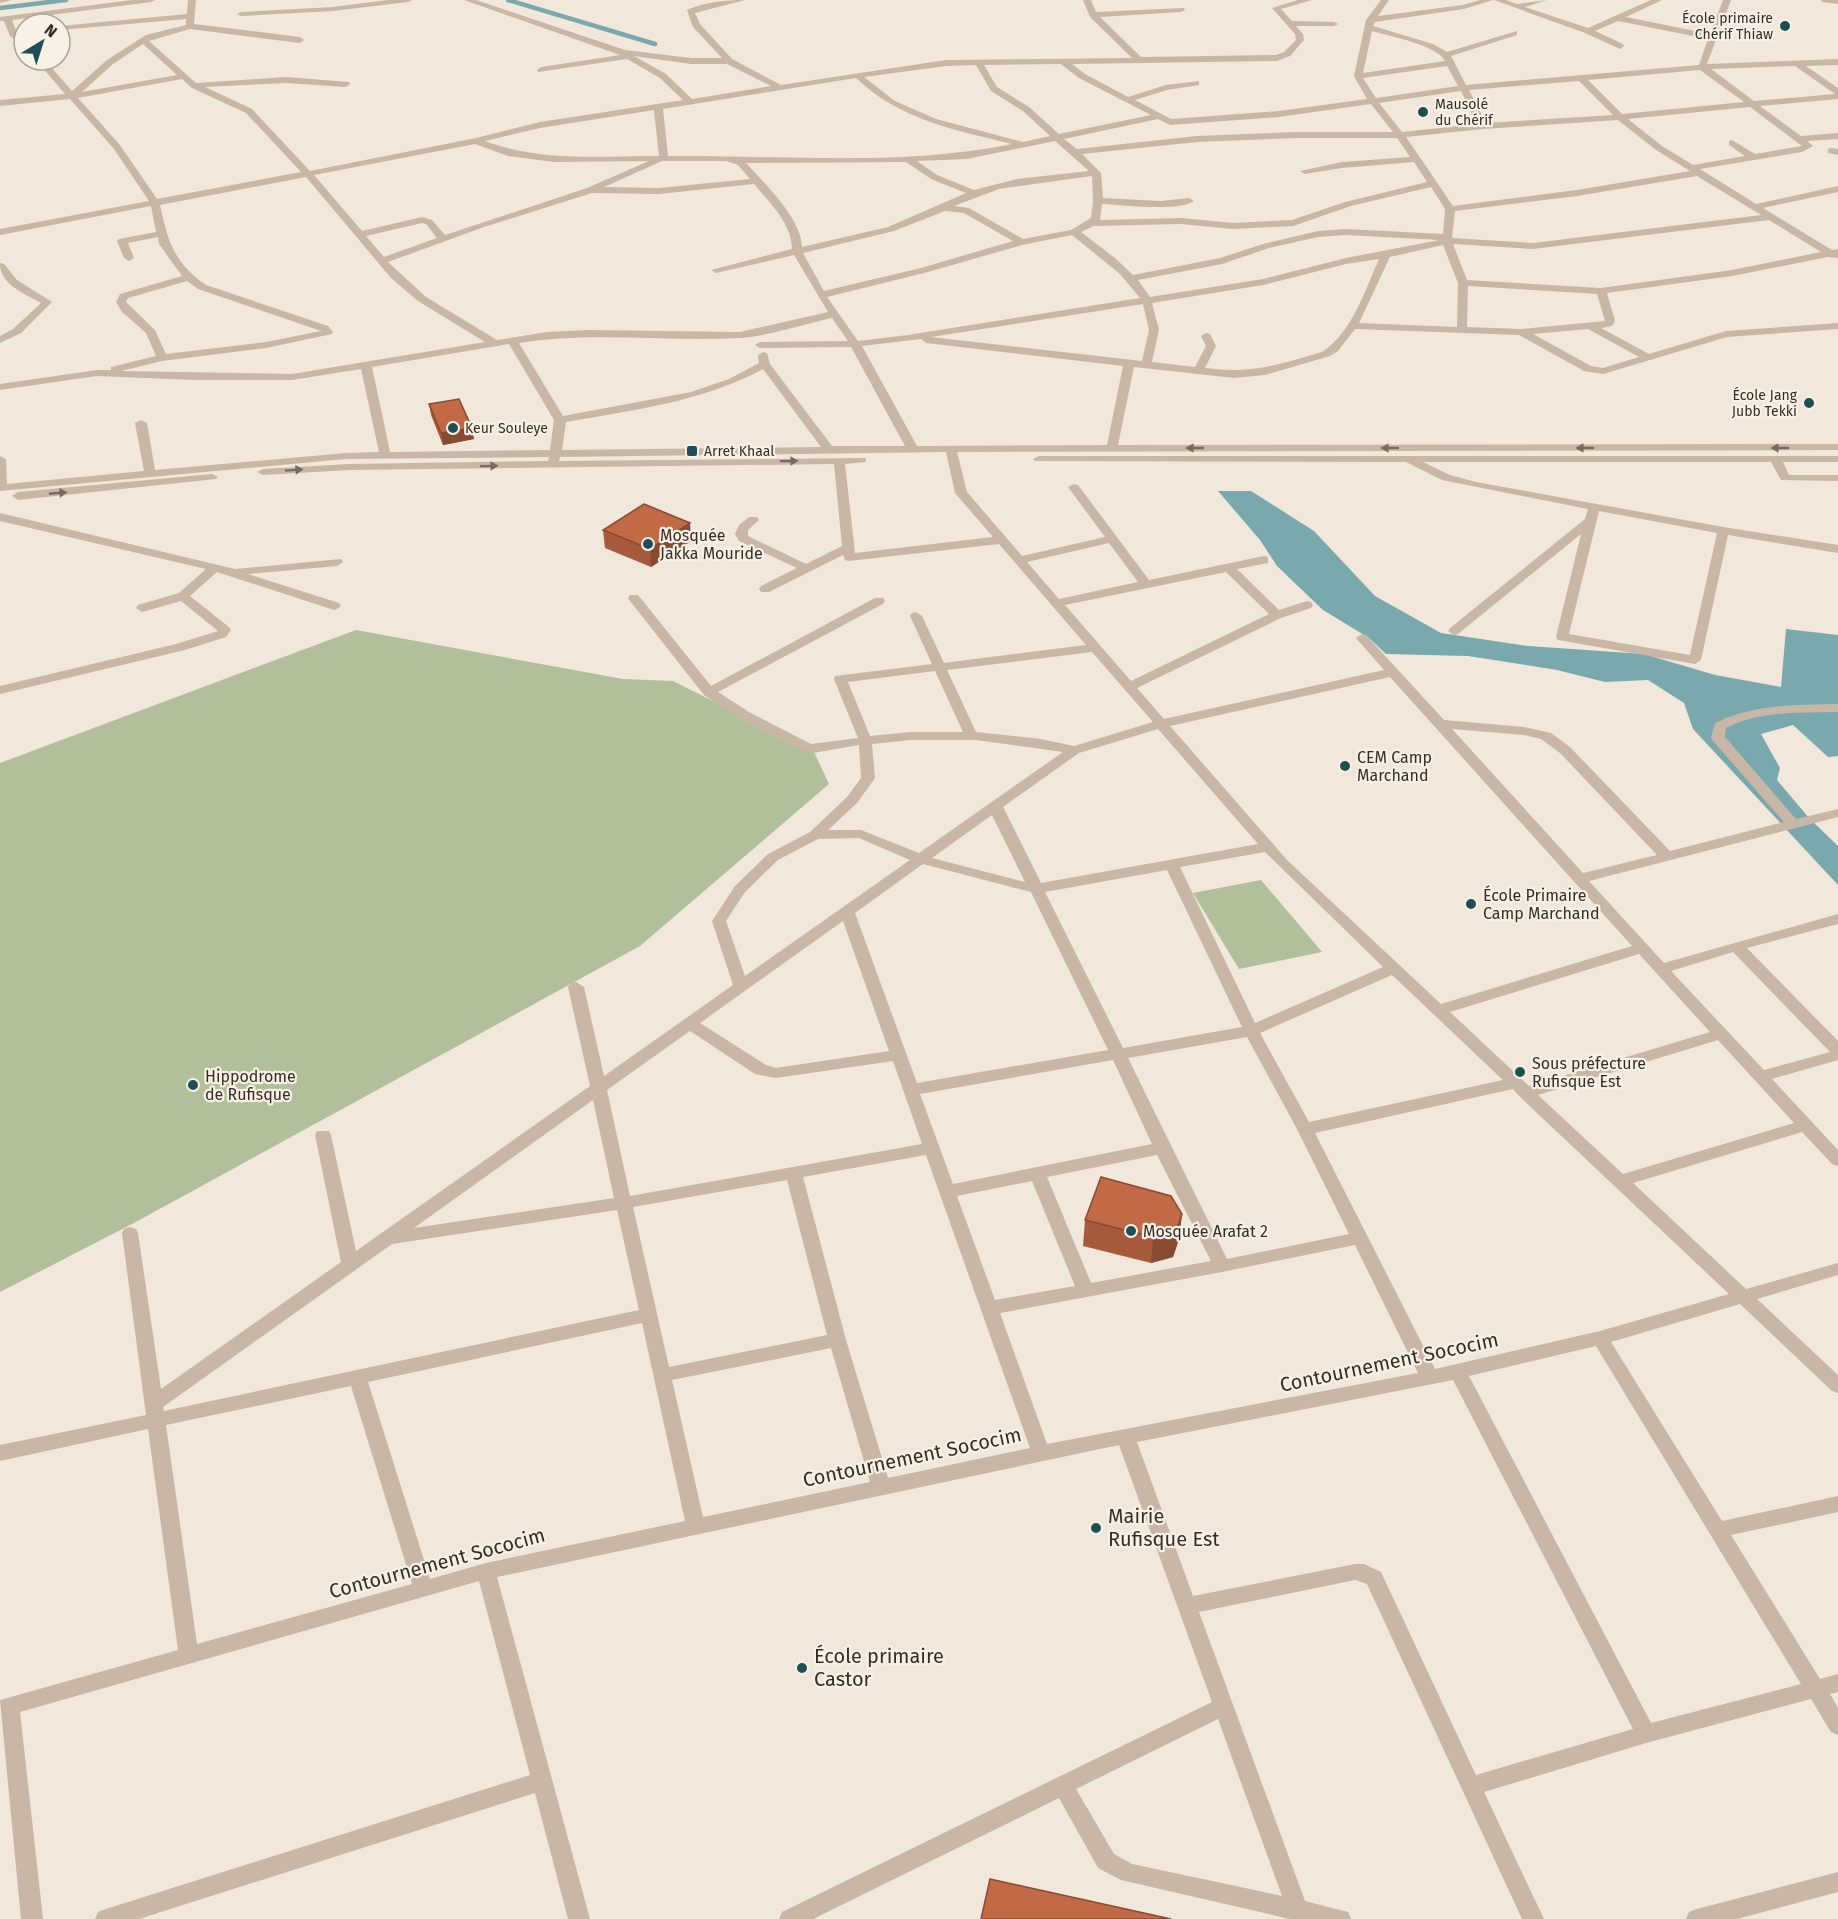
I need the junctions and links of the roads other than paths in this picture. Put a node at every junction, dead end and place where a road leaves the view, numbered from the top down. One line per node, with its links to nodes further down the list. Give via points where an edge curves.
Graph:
1 (8, 0): 16 (street)
2 (151, 0): 22 (street)
3 (192, 0): 24 (street)
4 (408, 0): 20 (street)
5 (468, 0): 36 (street)
6 (741, 0): 39 (street, via 690,12 696,25)
7 (1087, 0): 21 (street)
8 (1308, 0): 25 (street, via 1276,8)
9 (1385, 0): 26 (street)
10 (1490, 0): 26 (street)
11 (1498, 0): 18 (street)
12 (1543, 0): 18 (street)
13 (1658, 0): 23 (street)
14 (1727, 0): 32 (street)
15 (1825, 0): 17 (street)
16 (0, 1)
17 (1838, 2)
18 (1516, 6): 30 (street)
19 (1181, 10): 21 (street)
20 (241, 14)
21 (1093, 15): 38 (street)
22 (3, 18): 29 (street)
23 (1618, 18): 30 (street); 32 (street)
24 (191, 21): 28 (street); 33 (street); 34 (street)
25 (1289, 23): 27 (street); 38 (street, via 1300,40 1287,54 1277,57)
26 (1369, 23): 37 (street); 49 (street)
27 (1334, 24)
28 (72, 27)
29 (12, 32)
30 (1588, 32): 35 (street)
31 (1514, 33): 37 (street)
32 (1713, 37): 44 (street)
33 (144, 40): 47 (street); 57 (street, via 110,62)
34 (300, 40)
35 (1620, 46)
36 (624, 53): 39 (street); 45 (street); 61 (street, via 663,76)
37 (1449, 59): 49 (street); 55 (street)
38 (1138, 60): 40 (street)
39 (729, 61): 54 (street)
40 (1063, 61): 42 (street); 59 (street)
41 (1838, 62): 43 (street)
42 (979, 63): 48 (street); 71 (street, via 994,89)
43 (1796, 63): 44 (street); 56 (street)
44 (1702, 68): 50 (street); 63 (street)
45 (541, 70)
46 (51, 72): 57 (street)
47 (183, 76): 53 (street); 57 (street)
48 (858, 76): 54 (street); 75 (street, via 871,90 894,104 950,127)
49 (1358, 76): 60 (street)
50 (1580, 77): 55 (street); 66 (street)
51 (1197, 83): 59 (street)
52 (346, 84): 53 (street, via 286,80)
53 (195, 86): 85 (street, via 249,111)
54 (781, 88): 61 (street)
55 (1465, 88): 60 (street); 68 (street)
56 (1838, 92)
57 (72, 96): 62 (street); 93 (street, via 117,147)
58 (1838, 96): 63 (street)
59 (1126, 100): 65 (street)
60 (1373, 101): 67 (street); 69 (street)
61 (690, 102): 64 (street)
62 (0, 103)
63 (1751, 104): 66 (street); 72 (street)
64 (658, 108): 73 (street, via 540,125); 77 (street)
65 (1156, 117): 67 (street, via 1170,122); 71 (street)
66 (1620, 117): 68 (street); 83 (street)
67 (1288, 125): 69 (street); 76 (street)
68 (1483, 126): 69 (street)
69 (1400, 135): 80 (street)
70 (1838, 136): 72 (street)
71 (1059, 137): 75 (street); 76 (street)
72 (1800, 139): 78 (street, via 1808,148)
73 (476, 141): 77 (street, via 508,153 554,159); 85 (street)
74 (1732, 143): 78 (street)
75 (1025, 144): 79 (street, via 967,156)
76 (1075, 152): 84 (street)
77 (664, 158): 81 (street); 89 (street)
78 (1754, 158): 83 (street)
79 (908, 159): 81 (street); 90 (street, via 934,177)
80 (1416, 159): 82 (street); 87 (street)
81 (735, 160): 86 (street)
82 (1305, 171)
83 (1694, 171): 94 (street); 96 (street, via 1576,193)
84 (1096, 173): 90 (street); 91 (street)
85 (308, 174): 93 (street); 102 (street)
86 (756, 180): 89 (street, via 639,192); 106 (street, via 782,211 797,238)
87 (1434, 184): 96 (street); 98 (street, via 1348,204 1293,223)
88 (1838, 189): 94 (street)
89 (590, 190): 103 (street)
90 (974, 193): 95 (street)
91 (1098, 201): 92 (street); 98 (street)
92 (1189, 201)
93 (156, 203): 99 (street); 101 (street)
94 (1754, 207): 97 (street)
95 (944, 208): 105 (street, via 966,210); 106 (street, via 891,229)
96 (1450, 209): 104 (street)
97 (1770, 217): 104 (street, via 1533,246); 108 (street)
98 (1092, 223): 100 (street)
99 (0, 232)
100 (1074, 232): 105 (street); 114 (street, via 1115,261)
101 (160, 234): 109 (street, via 122,241); 113 (street)
102 (360, 234): 103 (street, via 422,220 429,222); 110 (street)
103 (443, 239): 110 (street)
104 (1448, 239): 107 (street); 114 (street, via 1346,232 1318,234 1222,261); 115 (street)
105 (1021, 242): 117 (street)
106 (797, 250): 112 (street); 117 (street)
107 (1386, 255): 118 (street, via 1263,282); 120 (street)
108 (1836, 255): 116 (street)
109 (129, 258)
110 (381, 261): 130 (street, via 422,299)
111 (0, 266): 128 (street, via 14,282 47,302 17,331)
112 (716, 270)
113 (188, 277): 134 (street, via 134,292 121,302 151,332); 134 (street, via 202,287 328,332 266,345)
114 (1129, 279): 118 (street)
115 (1463, 284): 116 (street); 123 (street)
116 (1601, 291): 122 (street, via 1610,322)
117 (821, 295): 119 (street)
118 (1146, 299): 127 (street); 138 (street, via 1154,324)
119 (835, 314): 125 (street); 131 (street)
120 (1352, 326): 123 (street); 139 (street, via 1336,349 1326,354 1248,375)
121 (1838, 326): 133 (street, via 1725,334)
122 (1592, 327): 124 (street); 133 (street)
123 (1462, 328): 124 (street)
124 (1521, 332): 133 (street, via 1593,371 1610,370)
125 (740, 335): 129 (street, via 589,333); 132 (street)
126 (1206, 336): 139 (street, via 1211,345)
127 (908, 338): 131 (street); 136 (street)
128 (0, 340)
129 (512, 340): 130 (street); 142 (street)
130 (494, 343): 137 (street)
131 (855, 344): 132 (street); 146 (street)
132 (760, 345): 135 (street)
133 (1648, 357)
134 (162, 358): 140 (street)
135 (765, 364): 142 (street, via 733,381 693,394); 147 (street)
136 (1129, 364): 138 (street); 145 (street)
137 (366, 365): 140 (street, via 292,377); 149 (street)
138 (1146, 366): 139 (street)
139 (1198, 372)
140 (97, 373): 141 (street)
141 (0, 387)
142 (560, 420): 154 (street)
143 (141, 423): 156 (street)
144 (1838, 447): 145 (street, one-way to 145)
145 (1112, 448): 148 (street)
146 (913, 449): 147 (street); 148 (street)
147 (829, 450): 154 (street)
148 (952, 454): 151 (street); 155 (street); 166 (street, via 961,493)
149 (386, 456): 154 (street); 156 (street, via 310,458)
150 (0, 459): 159 (street)
151 (1409, 459): 152 (street); 160 (street, via 1460,482)
152 (1775, 459): 153 (street); 157 (street, via 1785,478)
153 (1838, 459)
154 (554, 460): 155 (street, one-way to 155); 159 (street, one-way to 154, via 311,469)
155 (839, 460): 167 (street)
156 (150, 473): 159 (street)
157 (1838, 478)
158 (1074, 487): 165 (street)
159 (0, 491)
160 (1594, 507): 163 (street); 164 (street)
161 (0, 517): 172 (street)
162 (753, 520): 173 (street, via 743,528 743,538)
163 (1591, 520): 164 (street, via 1562,637 1695,660); 187 (street)
164 (1723, 531): 168 (street)
165 (1111, 539): 169 (street); 176 (street)
166 (1002, 540): 167 (street, via 852,559); 169 (street)
167 (847, 548): 173 (street)
168 (1838, 549)
169 (1019, 560): 181 (street)
170 (1264, 560): 174 (street)
171 (337, 562): 175 (street)
172 (216, 567): 175 (street); 178 (street)
173 (806, 568): 177 (street)
174 (1229, 568): 176 (street); 185 (street)
175 (234, 572): 183 (street)
176 (1146, 585): 181 (street)
177 (765, 588)
178 (183, 596): 184 (street); 193 (street, via 225,630 222,634)
179 (634, 598): 194 (street)
180 (879, 602): 194 (street)
181 (1057, 603): 189 (street)
182 (1307, 605): 185 (street)
183 (335, 606)
184 (142, 608)
185 (1277, 615): 192 (street)
186 (916, 616): 190 (street)
187 (1454, 631)
188 (1362, 638): 191 (street)
189 (1096, 648): 190 (street); 192 (street)
190 (940, 669): 198 (street); 199 (street, via 840,679)
191 (1393, 672): 196 (street); 197 (street)
192 (1129, 687): 196 (street)
193 (0, 690)
194 (709, 692): 199 (street, via 744,716 813,749)
195 (1838, 708): 203 (street, via 1762,713 1732,718 1720,726 1718,738)
196 (1161, 724): 200 (street); 205 (street)
197 (1439, 724): 206 (street, via 1546,736 1565,750); 209 (street)
198 (971, 735): 199 (street); 200 (street, via 1028,740)
199 (865, 738): 204 (street, via 868,778 852,800)
200 (1074, 750): 201 (street)
201 (995, 806): 207 (street); 210 (street)
202 (1838, 813): 203 (street)
203 (1793, 824): 206 (street)
204 (815, 835): 207 (street, via 861,834); 217 (street, via 773,856 740,889 719,921)
205 (1268, 847): 208 (street); 215 (street)
206 (1667, 857): 209 (street)
207 (920, 859): 210 (street); 211 (street)
208 (1172, 866): 210 (street); 221 (street)
209 (1579, 879): 214 (street)
210 (1035, 889): 224 (street)
211 (847, 911): 217 (street); 225 (street)
212 (1838, 919): 213 (street)
213 (1736, 946): 216 (street); 223 (street)
214 (1642, 948): 216 (street); 219 (street)
215 (1394, 968): 219 (street); 221 (street)
216 (1661, 969): 222 (street)
217 (741, 986): 220 (street)
218 (576, 987): 227 (street)
219 (1438, 1010): 228 (street)
220 (689, 1023): 225 (street, via 761,1070 776,1073); 227 (street)
221 (1251, 1031): 224 (street); 231 (street)
222 (1721, 1034): 226 (street); 228 (street)
223 (1838, 1053): 226 (street)
224 (1118, 1054): 229 (street); 234 (street)
225 (897, 1055): 229 (street)
226 (1761, 1076): 230 (street)
227 (599, 1087): 240 (street); 243 (street)
228 (1521, 1088): 231 (street); 238 (street)
229 (910, 1090): 233 (street)
230 (1806, 1125): 235 (street); 238 (street)
231 (1305, 1129): 242 (street)
232 (324, 1136): 244 (street)
233 (931, 1148): 236 (street); 239 (street)
234 (1162, 1148): 237 (street); 245 (street)
235 (1838, 1160)
236 (793, 1172): 240 (street); 252 (street)
237 (1037, 1173): 239 (street); 247 (street)
238 (1620, 1181): 248 (street)
239 (946, 1192): 249 (street)
240 (624, 1203): 243 (street); 250 (street)
241 (130, 1233): 258 (street)
242 (1359, 1238): 245 (street); 256 (street)
243 (385, 1239): 244 (street)
244 (350, 1263): 258 (street)
245 (1222, 1266): 247 (street)
246 (1838, 1269): 248 (street, Contournement Sococim)
247 (1085, 1290): 249 (street)
248 (1744, 1297): 251 (street, Contournement Sococim); 257 (street)
249 (988, 1308): 261 (street)
250 (649, 1315): 254 (street); 255 (street)
251 (1600, 1338): 253 (street, Contournement Sococim); 265 (street)
252 (837, 1340): 254 (street); 262 (street)
253 (1458, 1372): 256 (street, Contournement Sococim); 275 (street)
254 (662, 1375): 264 (street)
255 (357, 1377): 258 (street); 267 (street)
256 (1430, 1378): 259 (street, Contournement Sococim)
257 (1838, 1386)
258 (155, 1412): 260 (street); 269 (street)
259 (1126, 1438): 261 (street, Contournement Sococim); 268 (street)
260 (0, 1453)
261 (1041, 1453): 262 (street, Contournement Sococim)
262 (880, 1486): 264 (street, Contournement Sococim)
263 (1838, 1504): 265 (street)
264 (695, 1525): 266 (street, Contournement Sococim)
265 (1718, 1530): 271 (street)
266 (486, 1571): 267 (street, Contournement Sococim); 276 (street)
267 (423, 1587): 269 (street, Contournement Sococim)
268 (1188, 1606): 272 (street); 278 (street, via 1355,1572 1374,1578)
269 (189, 1655): 273 (street, Contournement Sococim)
270 (1838, 1683): 271 (street)
271 (1815, 1689): 274 (street); 275 (street)
272 (1224, 1706): 277 (street); 280 (street)
273 (4, 1708): 281 (street)
274 (1838, 1726)
275 (1646, 1734): 278 (street)
276 (542, 1780): 282 (street); 283 (street)
277 (1063, 1785): 280 (street, via 1106,1861 1113,1865 1129,1873); 284 (street)
278 (1472, 1786): 286 (street)
279 (1838, 1882): 287 (street)
280 (1299, 1914): 285 (street)
281 (32, 1919)
282 (106, 1919)
283 (579, 1919)
284 (790, 1919)
285 (1340, 1919)
286 (1533, 1919)
287 (1697, 1919)

